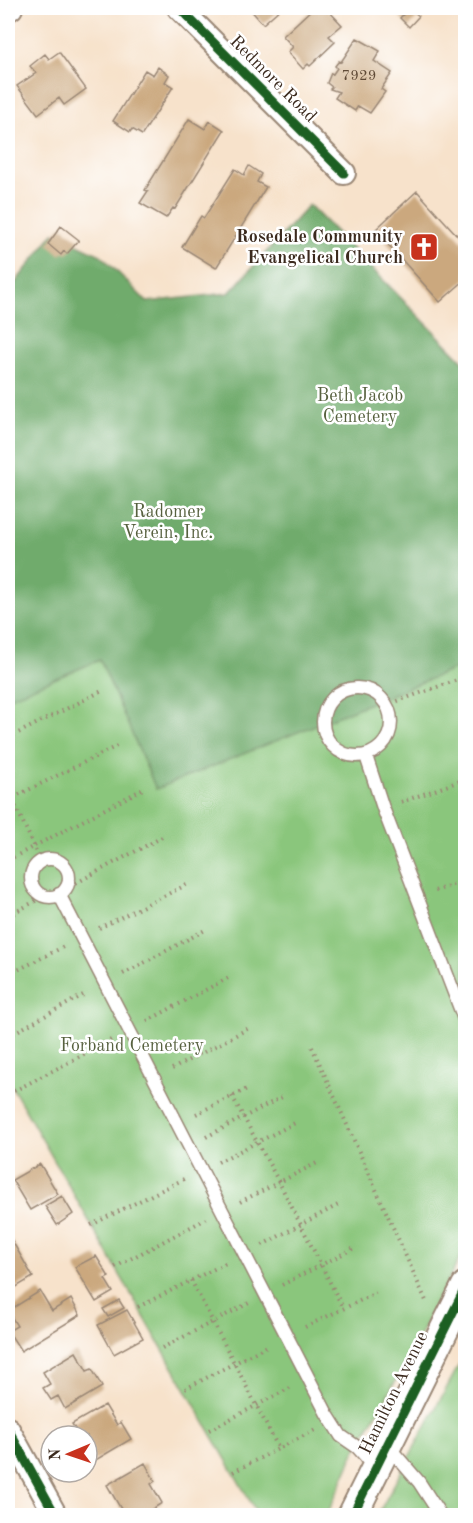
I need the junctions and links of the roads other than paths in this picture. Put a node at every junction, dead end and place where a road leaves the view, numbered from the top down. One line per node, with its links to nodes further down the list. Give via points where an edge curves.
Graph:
1 (11, 8): 3 (street)
2 (179, 8): 4 (street, Redmore Road)
3 (8, 10)
4 (344, 173)
5 (366, 756): 5 (lane, via 381,748 391,728 390,711 380,696 365,688 347,688 325,707 325,736 344,755); 7 (lane)
6 (62, 892): 6 (lane, via 69,880 68,870 53,858 41,861 33,869 34,888 44,896); 10 (lane, via 332,1422 341,1436)
7 (465, 1024)
8 (465, 1286): 10 (street, Hamilton Avenue)
9 (8, 1429): 11 (street)
10 (381, 1456): 12 (street, Hamilton Avenue); 13 (lane, via 419,1482)
11 (56, 1515)
12 (352, 1515)
13 (441, 1515)

